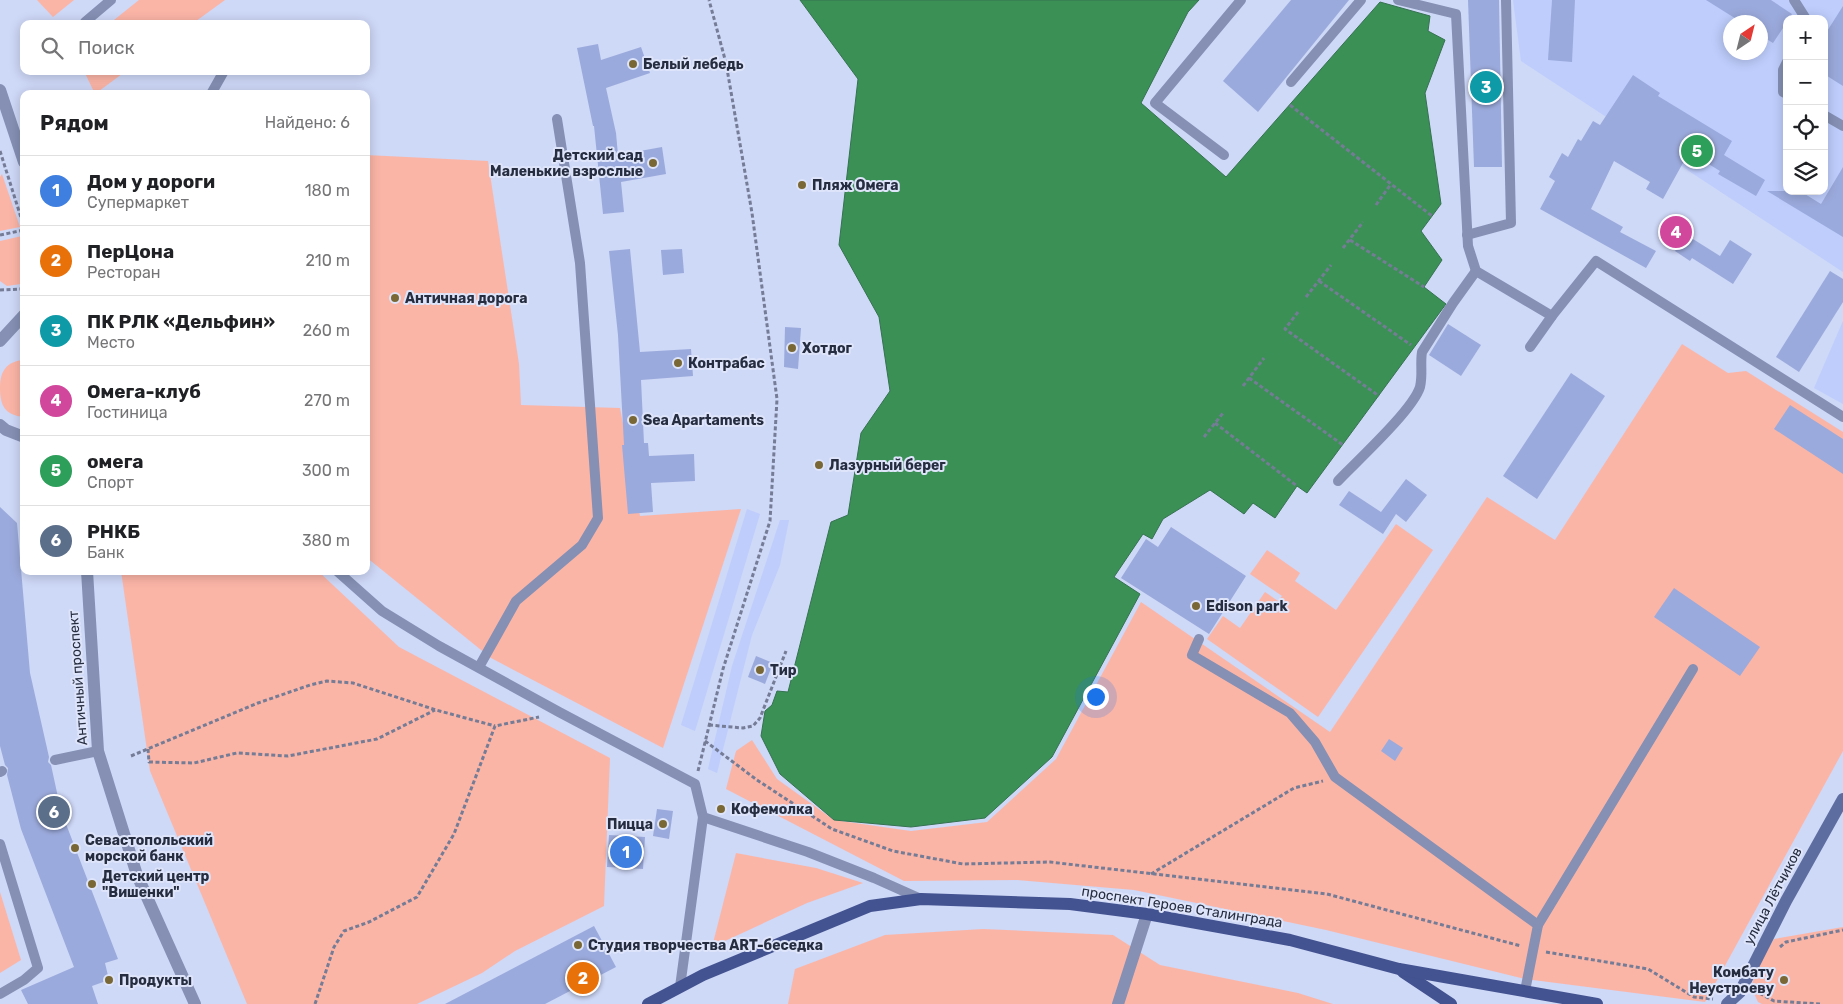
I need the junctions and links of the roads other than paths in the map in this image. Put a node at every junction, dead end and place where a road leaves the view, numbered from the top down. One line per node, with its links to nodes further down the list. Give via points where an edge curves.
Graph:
1 (111, 0): 8 (lane)
2 (1241, 0): 17 (lane, via 1155,103)
3 (1361, 0): 10 (lane)
4 (1398, 0): 18 (lane, via 1456,14)
5 (1506, 0): 18 (lane, via 1511,223)
6 (1794, 0): 7 (lane)
7 (1803, 15)
8 (87, 20)
9 (222, 75): 12 (lane)
10 (1291, 82)
11 (0, 90): 16 (street)
12 (213, 90)
13 (1828, 117): 15 (lane)
14 (557, 119): 32 (lane, via 580,263 598,518 582,545 516,601)
15 (1843, 126)
16 (20, 150)
17 (1224, 155)
18 (1467, 235): 19 (lane)
19 (1476, 271): 20 (lane); 28 (lane, via 1422,352 1419,388 1411,405)
20 (1552, 316): 24 (lane); 25 (lane, via 1596,261)
21 (20, 319): 23 (street)
22 (20, 332): 23 (street)
23 (3, 338)
24 (1530, 347)
25 (1843, 416)
26 (0, 425): 27 (street)
27 (20, 435)
28 (1338, 481)
29 (87, 575): 34 (street, Античный проспект)
30 (342, 575): 32 (lane, via 382,611)
31 (1198, 640): 41 (lane, via 1192,656 1290,713 1315,742 1335,777)
32 (478, 667): 37 (lane, via 695,784)
33 (1693, 669): 41 (lane)
34 (98, 751): 35 (lane); 47 (street, Античный проспект, via 137,875)
35 (55, 760)
36 (1843, 799): 46 (main road, улица Лётчиков, via 1786,900)
37 (703, 817): 39 (lane, via 808,852); 43 (lane)
38 (0, 844): 45 (lane, via 38,968)
39 (921, 899): 40 (main road, проспект Героев Сталинграда, via 1070,904); 43 (main road, проспект Героев Сталинграда, via 870,906)
40 (1147, 914): 42 (main road, проспект Героев Сталинграда, via 1290,940); 49 (street)
41 (1538, 925): 44 (lane)
42 (1399, 969): 44 (main road); 50 (main road)
43 (680, 987): 48 (main road, проспект Героев Сталинграда)
44 (1525, 991): 51 (main road)
45 (0, 994)
46 (1740, 998): 52 (main road, улица Лётчиков)
47 (195, 1004)
48 (648, 1004)
49 (1118, 1004)
50 (1451, 1004)
51 (1597, 1004)
52 (1727, 1004)

